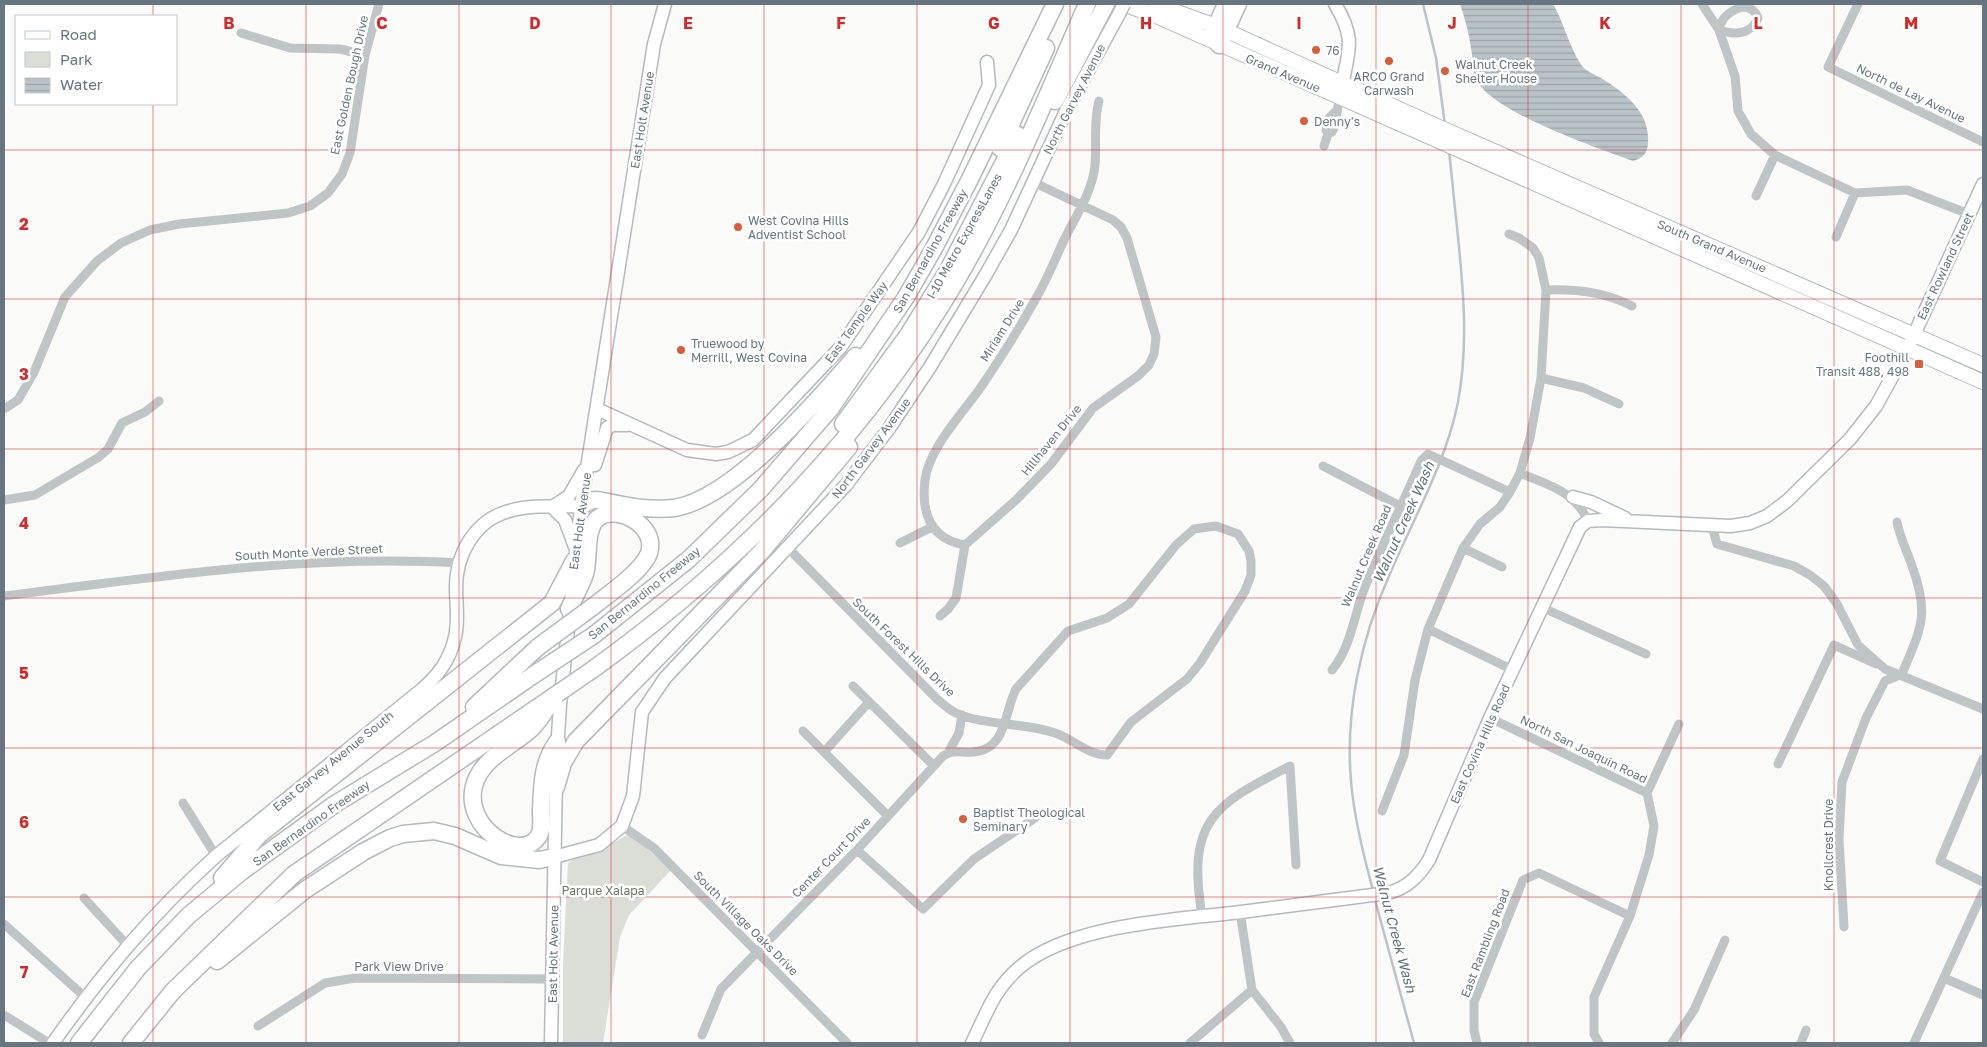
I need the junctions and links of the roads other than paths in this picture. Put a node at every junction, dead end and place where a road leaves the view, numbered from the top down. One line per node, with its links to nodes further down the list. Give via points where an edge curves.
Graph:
1 (379, 4): 16 (street, East Golden Bough Drive)
2 (665, 4): 46 (street, East Holt Avenue, via 654,44)
3 (1067, 4): 51 (highway, I-10 Metro ExpressLanes, via 986,177 928,284 823,432 788,471)
4 (1078, 4): 56 (highway, I-10 Metro ExpressLanes, via 1019,133 947,272 876,381 795,478)
5 (1087, 4): 21 (highway)
6 (1155, 4): 15 (main road, Grand Avenue)
7 (1226, 4): 15 (highway)
8 (1238, 4): 15 (highway)
9 (1335, 4): 18 (street, via 1349,35 1350,51)
10 (1702, 4): 25 (street, via 1719,30 1735,76 1738,111 1750,134)
11 (1858, 4): 23 (street, North de Lay Avenue, via 1828,67)
12 (1052, 7): 35 (highway, San Bernardino Freeway, via 969,181)
13 (1115, 7): 15 (main road, Grand Avenue); 21 (highway, via 1056,100); 26 (street, North Garvey Avenue)
14 (241, 34): 16 (street, via 290,48 340,49)
15 (1218, 36): 18 (main road, Grand Avenue); 19 (main road, Grand Avenue)
16 (366, 55): 45 (street, East Golden Bough Drive, via 350,153 342,174 328,192 310,206 288,213 179,224 150,230 122,243 97,261 65,297 34,372 18,400)
17 (987, 62): 47 (street, East Temple Way, via 989,85 919,232 840,348 778,416 753,440 716,454 687,450)
18 (1342, 82): 19 (street); 22 (main road, Grand Avenue)
19 (1340, 98): 22 (main road, Grand Avenue); 24 (street, via 1335,112 1337,122)
20 (1099, 101): 30 (street, Miriam Drive, via 1095,118 1095,165)
21 (1035, 123): 44 (highway, via 1005,188 945,300)
22 (1448, 138): 37 (main road, South Grand Avenue); 38 (main road, South Grand Avenue)
23 (1983, 142)
24 (1324, 146)
25 (1776, 155): 28 (street); 29 (street)
26 (1033, 182): 30 (street, Hillhaven Drive); 66 (street, North Garvey Avenue, via 985,276 925,375 846,485)
27 (1983, 184): 31 (street, East Rowland Street)
28 (1855, 193): 31 (street, via 1907,190); 33 (street)
29 (1756, 196)
30 (1081, 205): 63 (street, Miriam Drive, via 1036,299 932,458 925,480 925,503); 65 (street, Hillhaven Drive, via 1113,220 1127,238 1156,337 1154,354 1138,376 1093,408 1044,471)
31 (1969, 214): 37 (street, East Rowland Street)
32 (1509, 234): 34 (street, via 1533,248 1539,258)
33 (1836, 237)
34 (1546, 290): 36 (street, via 1607,295); 40 (street)
35 (906, 297): 51 (highway, San Bernardino Freeway, via 831,408); 54 (highway, via 829,388 752,462 709,496 681,507 659,510)
36 (1632, 306)
37 (1914, 335): 38 (street, East Rowland Street); 39 (main road, South Grand Avenue)
38 (1908, 348): 41 (main road, South Grand Avenue); 62 (street, via 1872,411 1850,439 1794,495 1767,516 1750,523)
39 (1983, 365)
40 (1541, 378): 43 (street, via 1584,388); 50 (street)
41 (1983, 382)
42 (159, 401): 55 (street, via 122,423 108,448 84,466 35,495)
43 (1620, 404)
44 (872, 406): 56 (highway); 97 (highway, via 854,441 762,551 576,741 563,763)
45 (4, 409)
46 (597, 409): 47 (street, East Temple Way); 48 (street, East Holt Avenue)
47 (634, 426): 54 (street, via 612,425 607,428)
48 (588, 462): 54 (street, East Holt Avenue); 58 (street, via 569,496)
49 (1323, 466): 57 (street)
50 (1520, 473): 52 (street); 53 (street)
51 (768, 480): 91 (highway, San Bernardino Freeway, bridge, via 689,559 594,635)
52 (1510, 492): 57 (street, Walnut Creek Road, via 1428,454 1421,461); 67 (street)
53 (1573, 497): 59 (street); 60 (street)
54 (582, 499): 58 (street, East Garvey Avenue South); 68 (street, East Holt Avenue)
55 (4, 500)
56 (789, 500): 82 (highway, bridge, via 742,548 632,641)
57 (1400, 506): 78 (street, Walnut Creek Road, via 1364,591 1341,657)
58 (552, 507): 68 (street, via 565,520); 69 (street, East Garvey Avenue South, via 511,510 490,519 474,534)
59 (1629, 520): 60 (street); 62 (street)
60 (1588, 521): 72 (street, East Covina Hills Road, via 1574,537)
61 (1897, 522): 80 (street, via 1921,591 1923,612)
62 (1712, 526): 77 (street, via 1717,544 1794,566 1824,586 1858,645)
63 (932, 527): 64 (street); 65 (street, via 950,542)
64 (900, 543)
65 (965, 545): 74 (street, via 956,598)
66 (788, 548): 85 (street, South Forest Hills Drive, via 937,699); 103 (street, North Garvey Avenue, via 665,678 642,712 633,796)
67 (1462, 548): 70 (street); 75 (street)
68 (575, 555): 73 (street, East Holt Avenue); 112 (highway, via 552,603 259,835)
69 (459, 563): 71 (street, South Monte Verde Street, via 308,563 239,568); 105 (street, East Garvey Avenue South, via 456,635 440,672)
70 (1502, 566)
71 (4, 596)
72 (1542, 607): 76 (street); 79 (street, East Covina Hills Road)
73 (569, 609): 90 (street, East Holt Avenue); 91 (highway, bridge, via 585,573 591,529 598,519 607,515 618,516 640,523 648,533 648,555 624,581 538,647)
74 (940, 616)
75 (1428, 629): 79 (street); 100 (street, via 1415,680 1404,755)
76 (1646, 654)
77 (1885, 669): 80 (street); 95 (street, via 1834,646)
78 (1332, 670)
79 (1513, 670): 86 (street, East Covina Hills Road)
80 (1902, 674): 84 (street); 116 (street, Knollcrest Drive, via 1885,681 1866,718 1842,782 1839,839)
81 (853, 686): 83 (street)
82 (557, 694): 90 (highway, via 530,730 481,770 474,786 472,802 476,818 485,830 501,841 525,844 538,837 547,756); 132 (highway, via 294,874 173,991)
83 (869, 702): 93 (street); 96 (street)
84 (1983, 709)
85 (962, 715): 88 (street, South Forest Hills Drive); 92 (street, Center Court Drive, via 960,733)
86 (1490, 718): 98 (street, North San Joaquin Road); 111 (street, East Covina Hills Road, via 1429,860 1420,875 1409,884 1396,891)
87 (1679, 724): 98 (street)
88 (1004, 726): 88 (street, South Forest Hills Drive, via 1016,689 1068,631 1107,618 1129,604 1176,545 1194,529 1216,526 1238,534 1249,551 1251,561 1251,576 1245,591 1191,674 1131,722 1107,755 1098,755 1056,733); 92 (street, via 989,748 973,752)
89 (803, 731): 93 (street)
90 (557, 742): 97 (street, East Holt Avenue)
91 (435, 743): 112 (highway, San Bernardino Freeway, via 335,804 241,872)
92 (949, 751): 96 (street, Center Court Drive)
93 (824, 752): 101 (street)
94 (1983, 759): 108 (street, via 1940,861)
95 (1778, 764)
96 (934, 766): 101 (street, Center Court Drive)
97 (556, 788): 106 (street, East Holt Avenue)
98 (1647, 793): 114 (street, North San Joaquin Road, via 1654,826 1649,855)
99 (183, 803): 105 (street)
100 (1382, 811)
101 (888, 816): 104 (street, Center Court Drive)
102 (1035, 818): 104 (street, via 974,859 923,909)
103 (622, 826): 106 (street, via 599,844); 119 (street, South Village Oaks Drive, via 654,848)
104 (857, 850): 119 (street, Center Court Drive)
105 (216, 856): 118 (street, East Garvey Avenue South, via 167,901)
106 (554, 857): 120 (street, East Holt Avenue); 132 (highway, via 539,860 507,857 434,831 390,838 356,856 277,912 221,957)
107 (1296, 866): 113 (street, via 1290,766 1243,790 1216,812 1199,846 1196,880)
108 (1983, 882)
109 (1983, 892): 121 (street)
110 (84, 898): 118 (street)
111 (1240, 912): 113 (street, East Covina Hills Road); 122 (street)
112 (188, 916): 131 (highway, San Bernardino Freeway, via 138,968)
113 (1202, 916): 135 (street, East Covina Hills Road, via 1094,933 1066,940 1042,951 1020,966 996,992)
114 (1630, 916): 138 (street, East Rambling Road, via 1539,873 1523,880 1474,1002); 139 (street, North San Joaquin Road, via 1594,997 1594,1034)
115 (4, 924): 124 (street)
116 (1844, 927)
117 (1725, 940): 140 (street, via 1694,1010)
118 (127, 946): 124 (street, East Garvey Avenue South)
119 (756, 950): 128 (street, Center Court Drive, via 720,989); 134 (street, South Village Oaks Drive)
120 (554, 978): 126 (street, Park View Drive, via 354,978 325,983); 133 (street, East Holt Avenue)
121 (1944, 978): 123 (street); 142 (street)
122 (1252, 990): 136 (street); 137 (street)
123 (1983, 995)
124 (85, 997): 130 (street, East Garvey Avenue South)
125 (4, 1016): 129 (street)
126 (258, 1026)
127 (1806, 1030): 141 (street)
128 (702, 1035)
129 (49, 1043)
130 (53, 1043)
131 (79, 1043)
132 (132, 1043)
133 (551, 1043)
134 (847, 1043)
135 (972, 1043)
136 (1190, 1043)
137 (1290, 1043)
138 (1477, 1043)
139 (1599, 1043)
140 (1672, 1043)
141 (1801, 1043)
142 (1914, 1043)

